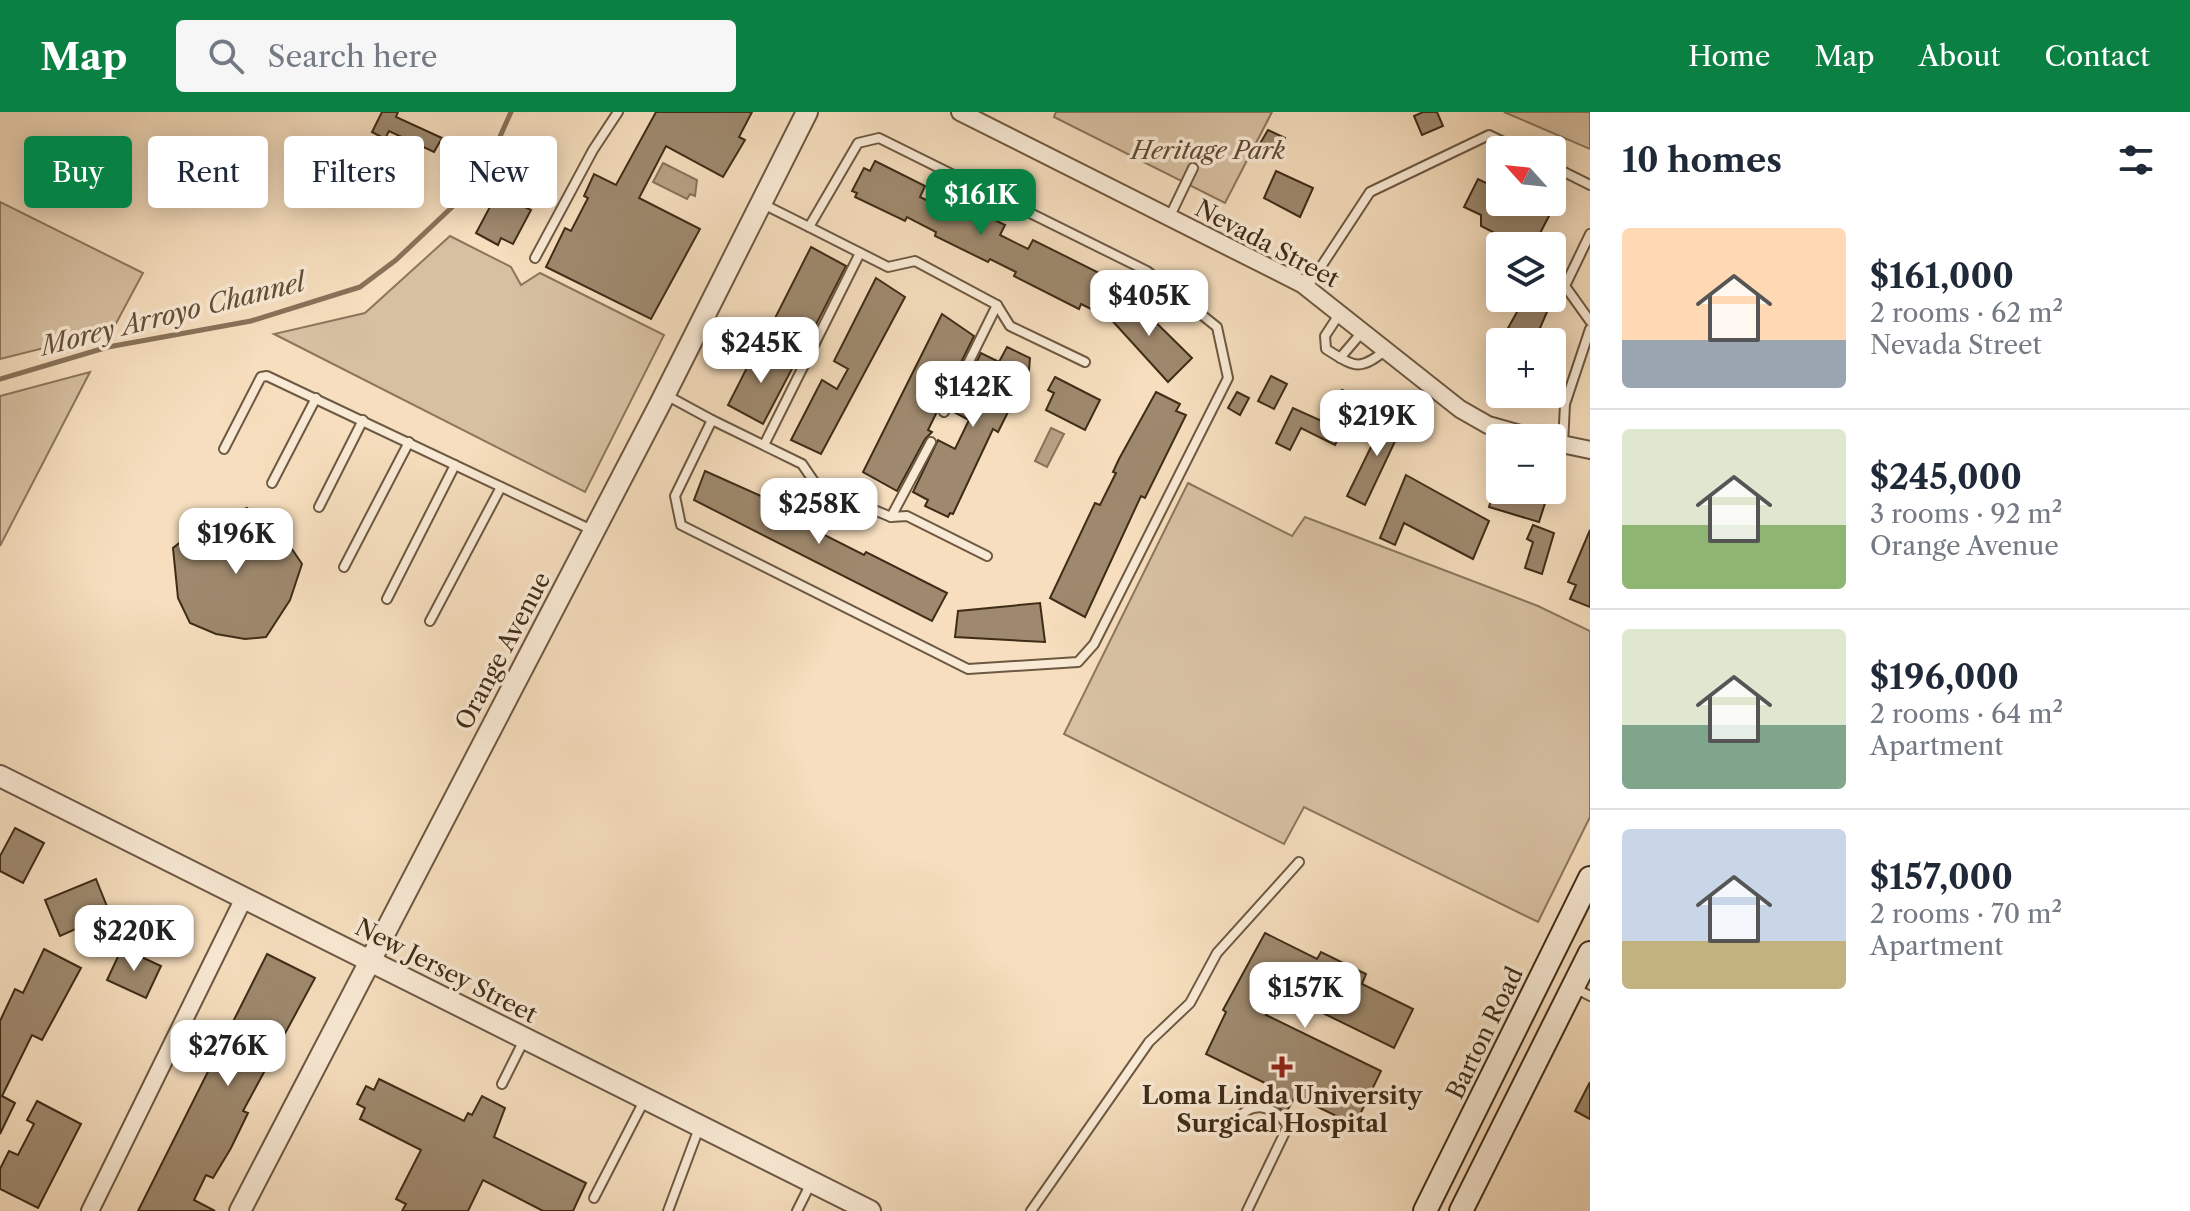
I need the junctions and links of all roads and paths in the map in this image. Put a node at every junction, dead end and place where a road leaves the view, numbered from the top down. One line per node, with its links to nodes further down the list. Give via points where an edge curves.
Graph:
1 (618, 112): 13 (lane)
2 (807, 112): 8 (street, Orange Avenue)
3 (960, 112): 9 (street, Nevada Street)
4 (1486, 136): 14 (lane, via 1370,192)
5 (1193, 168): 9 (lane)
6 (1566, 173): 7 (lane)
7 (1590, 185)
8 (761, 203): 10 (lane); 23 (street, Orange Avenue)
9 (1169, 218): 14 (street, Nevada Street)
10 (809, 227): 12 (lane); 27 (lane, via 858,143 879,138 1147,271 1217,327 1228,378 1094,644 1078,662 968,669 681,525 675,496)
11 (1590, 234): 17 (lane, via 1565,286)
12 (860, 253): 15 (lane, via 888,267 915,261); 32 (lane)
13 (535, 258)
14 (1307, 288): 16 (street, Nevada Street)
15 (997, 305): 22 (lane, via 1010,326); 25 (lane)
16 (1341, 312): 19 (street, Nevada Street); 21 (lane, via 1323,344)
17 (1590, 321)
18 (1590, 329): 29 (lane)
19 (1364, 330): 20 (street, Nevada Street); 21 (lane)
20 (1387, 349): 21 (lane, via 1361,366); 28 (street, Nevada Street, via 1479,420)
21 (1340, 358)
22 (1085, 362)
23 (665, 395): 27 (lane); 41 (street, Orange Avenue)
24 (316, 398): 26 (lane); 34 (lane, via 275,378 261,377); 37 (lane)
25 (944, 412)
26 (363, 420): 30 (lane); 39 (lane)
27 (712, 420): 32 (lane)
28 (1491, 424)
29 (1561, 424)
30 (409, 442): 36 (lane); 43 (lane)
31 (931, 442): 40 (lane)
32 (764, 445): 40 (lane, via 802,464 817,486)
33 (1566, 445): 35 (street)
34 (224, 449)
35 (1590, 450)
36 (455, 465): 38 (lane); 44 (lane)
37 (272, 483)
38 (501, 487): 41 (lane); 45 (lane)
39 (319, 507)
40 (891, 517): 42 (lane, via 907,516)
41 (594, 532): 51 (street, Orange Avenue)
42 (987, 556)
43 (344, 567)
44 (387, 599)
45 (430, 621)
46 (0, 776): 49 (street, New Jersey Street)
47 (1299, 862): 65 (lane, via 1217,953 1190,1003 1149,1042)
48 (1590, 878): 67 (main road, Barton Road)
49 (244, 898): 51 (street, New Jersey Street); 60 (street)
50 (1590, 953): 52 (main road)
51 (369, 962): 53 (street, New Jersey Street); 61 (street, Orange Avenue)
52 (1582, 991): 68 (main road)
53 (525, 1039): 54 (lane); 55 (street, New Jersey Street)
54 (502, 1084)
55 (645, 1100): 57 (street, New Jersey Street); 59 (lane)
56 (1235, 1122): 66 (lane, via 1252,1106 1288,1126)
57 (699, 1127): 58 (street, New Jersey Street); 62 (lane)
58 (812, 1182): 63 (lane); 64 (street, New Jersey Street)
59 (594, 1198)
60 (90, 1211)
61 (240, 1211)
62 (668, 1211)
63 (797, 1211)
64 (870, 1211)
65 (1031, 1211)
66 (1247, 1211)
67 (1425, 1211)
68 (1461, 1211)

